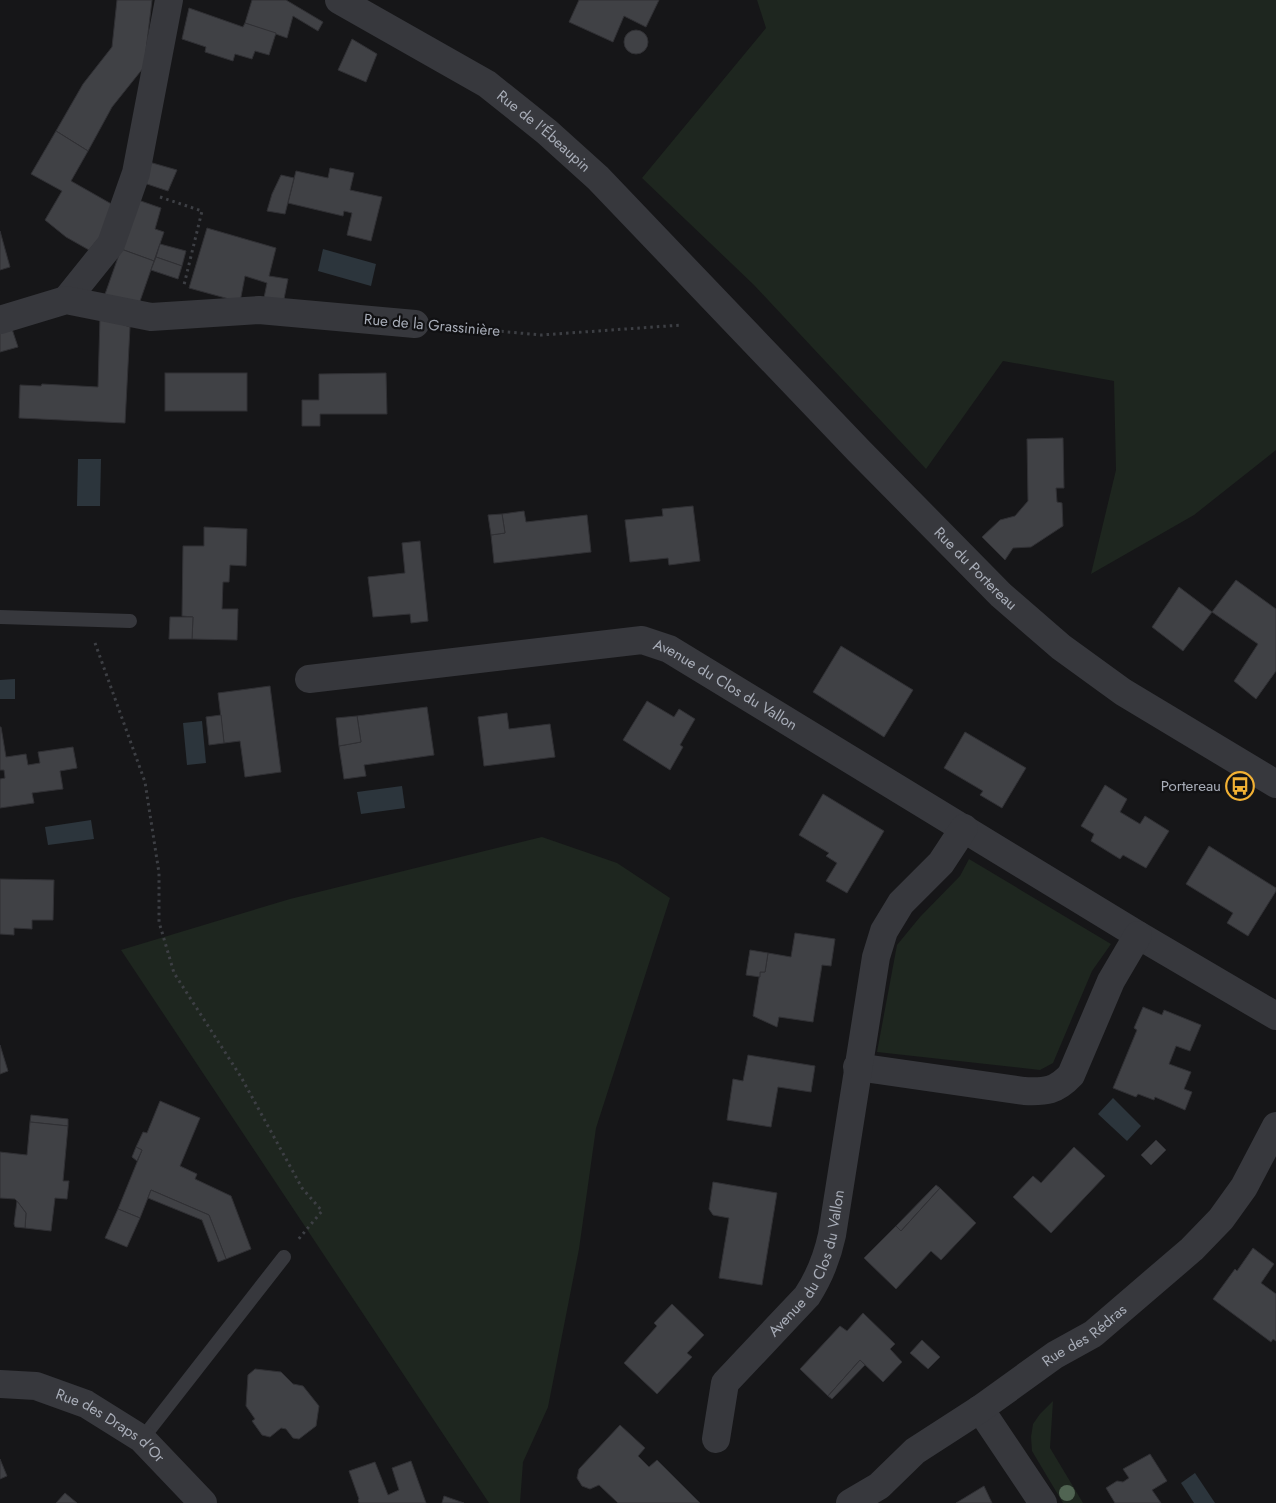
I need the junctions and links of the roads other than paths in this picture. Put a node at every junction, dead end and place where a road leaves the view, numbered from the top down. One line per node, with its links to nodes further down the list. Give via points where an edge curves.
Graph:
1 (169, 0): 3 (street, via 136,173 111,244)
2 (339, 0): 4 (street, Rue de l'Ébeaupin, via 487,84 598,178)
3 (66, 300): 5 (street, Rue de la Grassinière); 6 (street, Rue de la Grassinière, via 151,317 259,310)
4 (716, 301): 10 (street, Rue du Portereau, via 1001,595 1061,647 1123,692)
5 (0, 320)
6 (415, 324)
7 (0, 617): 8 (lane)
8 (130, 621)
9 (309, 679): 11 (street, Avenue du Clos du Vallon, via 642,640 669,650)
10 (1276, 784)
11 (964, 828): 12 (street, Avenue du Clos du Vallon); 14 (street, Avenue du Clos du Vallon, via 941,863 901,903 884,931 876,957)
12 (1138, 935): 13 (street, Avenue du Clos du Vallon); 14 (street, via 1111,981 1071,1075 1053,1090 1024,1091)
13 (1276, 1016)
14 (857, 1067): 20 (street, Avenue du Clos du Vallon, via 826,1260 808,1296 725,1383)
15 (1272, 1144): 18 (street, Rue des Rédras, via 1221,1219 1192,1249 1093,1334 1054,1355)
16 (284, 1257): 19 (lane)
17 (0, 1384): 19 (street, Rue des Draps d'Or, via 36,1386 86,1404)
18 (980, 1409): 22 (street, Rue des Rédras, via 915,1451 879,1486); 23 (street)
19 (142, 1439): 21 (street, Rue des Draps d'Or)
20 (716, 1439)
21 (203, 1503)
22 (850, 1503)
23 (1043, 1503)

